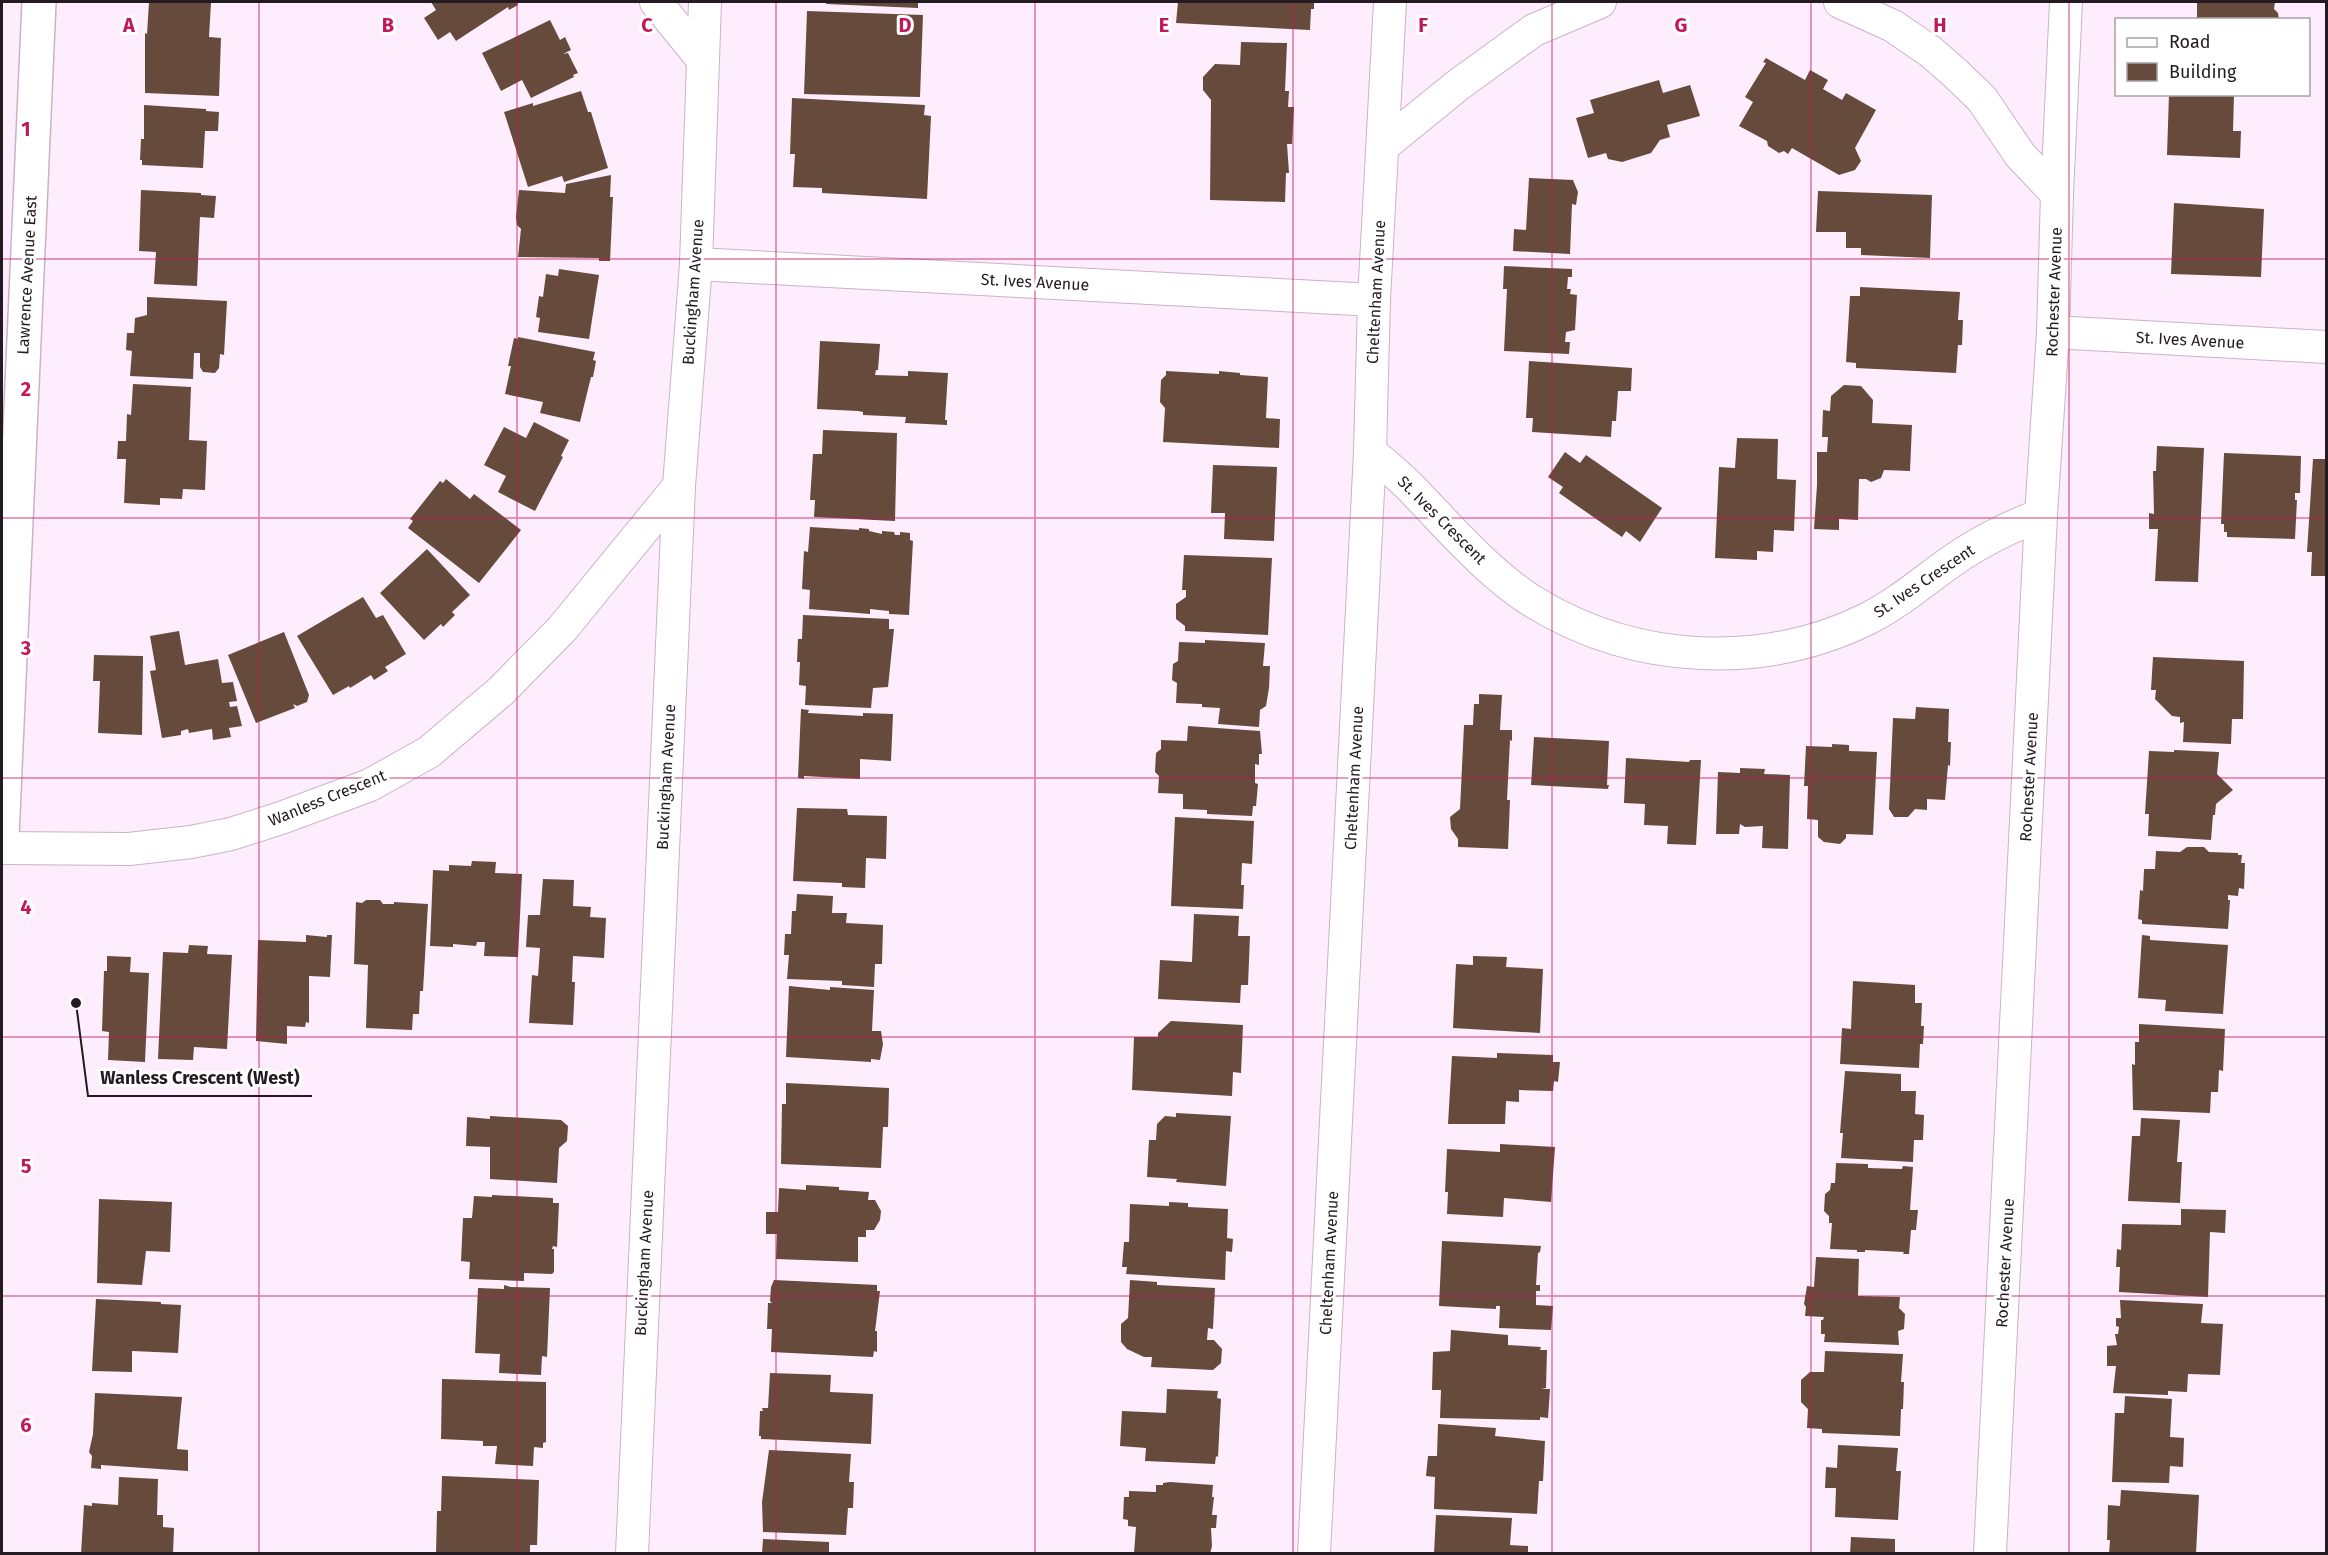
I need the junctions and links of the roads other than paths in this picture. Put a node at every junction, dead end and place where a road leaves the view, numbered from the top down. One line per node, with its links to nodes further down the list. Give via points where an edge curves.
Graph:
1 (39, 2): 18 (main road, Lawrence Avenue East)
2 (656, 2): 8 (street)
3 (705, 2): 8 (street, Buckingham Avenue)
4 (1390, 2): 9 (street, Cheltenham Avenue)
5 (1600, 2): 9 (street, via 1534,30)
6 (1840, 2): 10 (street, via 1893,26 1955,73 1982,99 2020,155)
7 (2066, 2): 10 (street, Rochester Avenue)
8 (702, 59): 11 (street, Buckingham Avenue)
9 (1383, 146): 12 (street, Cheltenham Avenue)
10 (2057, 194): 13 (street, Rochester Avenue)
11 (696, 264): 12 (street, St. Ives Avenue); 16 (street, Buckingham Avenue)
12 (1374, 300): 15 (street, Cheltenham Avenue)
13 (2053, 332): 14 (street, St. Ives Avenue); 17 (street, Rochester Avenue)
14 (2326, 346)
15 (1370, 452): 17 (street, St. Ives Crescent, via 1486,565 1536,604 1611,639 1688,652 1764,651 1840,631 1892,606 1972,548); 21 (street, Cheltenham Avenue)
16 (679, 486): 19 (street, Wanless Crescent, via 562,629 501,691 429,752 370,785 231,834 191,842 129,849); 20 (street, Buckingham Avenue)
17 (2041, 514): 22 (street, Rochester Avenue)
18 (2, 837)
19 (2, 848)
20 (632, 1554)
21 (1314, 1554)
22 (1990, 1554)

